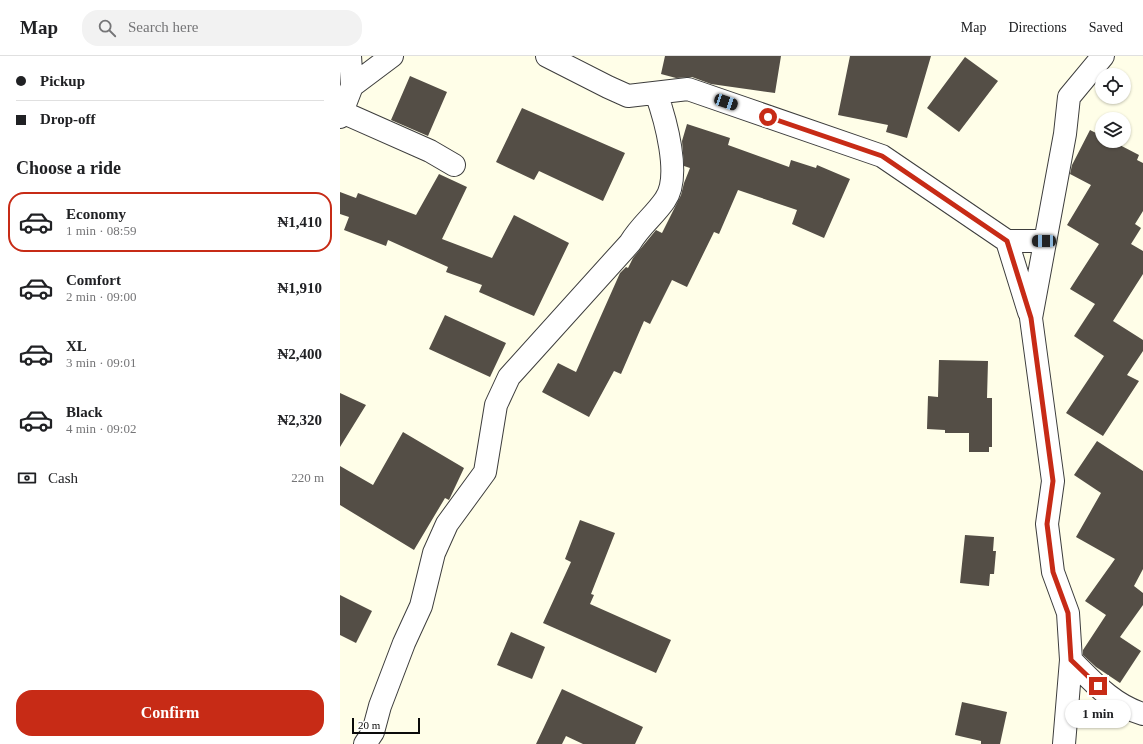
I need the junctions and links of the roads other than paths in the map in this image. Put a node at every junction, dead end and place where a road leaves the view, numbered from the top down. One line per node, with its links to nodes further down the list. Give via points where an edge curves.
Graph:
1 (350, 56): 5 (street)
2 (392, 56): 5 (street)
3 (547, 56): 6 (street, via 628,96)
4 (1103, 56): 10 (street, via 1069,96 1065,134)
5 (352, 86): 7 (street)
6 (656, 93): 9 (street, via 688,89 882,156); 14 (street, via 665,119 670,149 672,178 666,199 509,377 496,405 485,472 447,524 434,553 421,606 380,706 373,732)
7 (341, 115): 8 (street, via 430,151)
8 (454, 165)
9 (1007, 241): 10 (street); 11 (street)
10 (1044, 241): 11 (street)
11 (1031, 318): 12 (street, via 1053,481 1047,524 1053,572 1068,613)
12 (1071, 660): 13 (street, via 1106,695 1127,709); 15 (street)
13 (1143, 714)
14 (365, 744)
15 (1064, 744)

